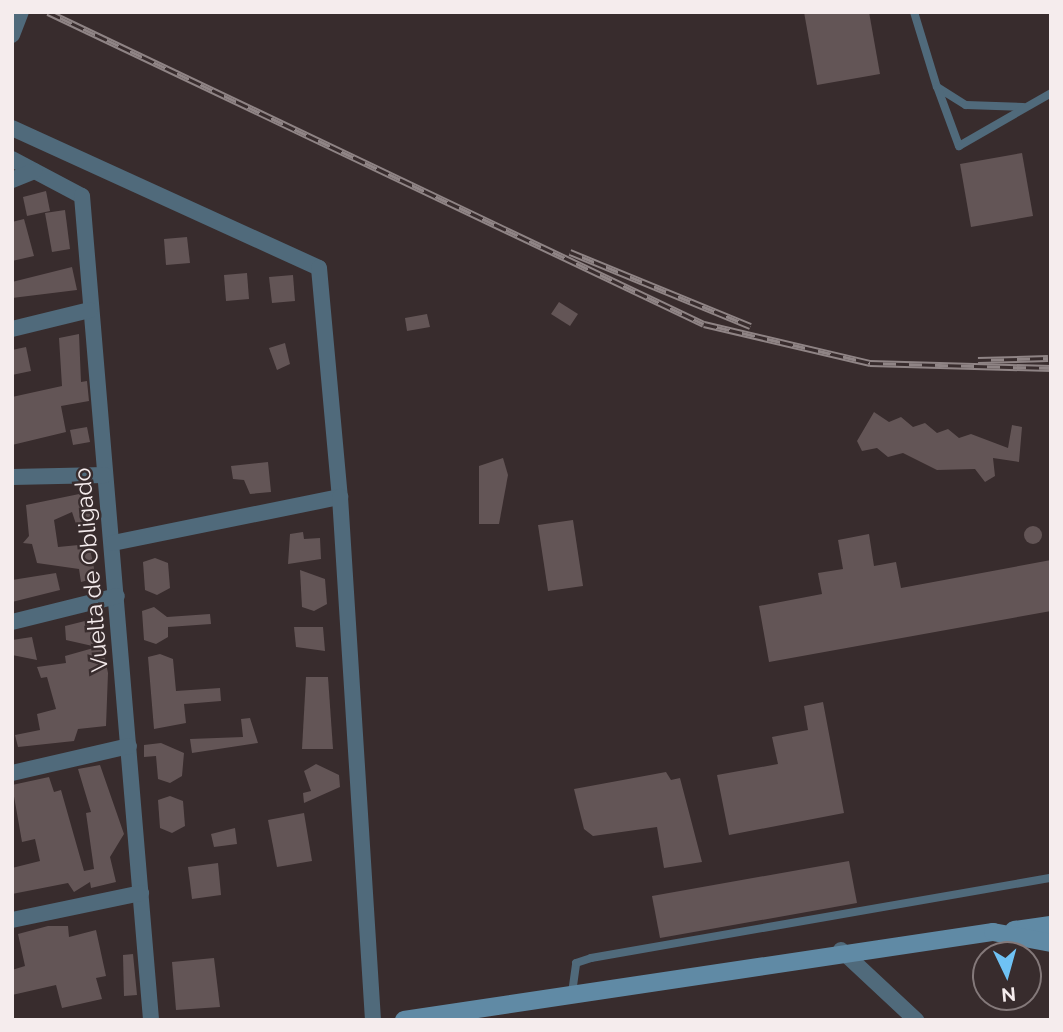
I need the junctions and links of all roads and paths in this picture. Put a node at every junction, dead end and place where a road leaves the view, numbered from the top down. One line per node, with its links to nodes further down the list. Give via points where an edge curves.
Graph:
1 (21, 12): 3 (street)
2 (915, 12): 4 (lane)
3 (12, 35)
4 (937, 87): 6 (lane, via 966,105); 6 (lane, via 959,146)
5 (1051, 93): 6 (lane)
6 (1023, 107)
7 (12, 128): 15 (street, via 319,268)
8 (12, 159): 9 (street, Vuelta de Obligado)
9 (34, 171): 10 (street); 11 (street, Vuelta de Obligado, via 82,196)
10 (12, 180)
11 (90, 310): 12 (street); 13 (street, Vuelta de Obligado)
12 (12, 329)
13 (105, 475): 14 (street); 16 (street, Vuelta de Obligado)
14 (12, 477)
15 (340, 497): 16 (street); 30 (street)
16 (113, 544): 17 (street, Vuelta de Obligado)
17 (117, 596): 18 (street); 19 (street, Vuelta de Obligado)
18 (12, 622)
19 (129, 746): 20 (street); 22 (street, Vuelta de Obligado)
20 (12, 773)
21 (1051, 878): 28 (lane, via 591,958 576,964)
22 (141, 893): 23 (street); 29 (street, Vuelta de Obligado)
23 (12, 920)
24 (1051, 925): 25 (main road)
25 (993, 932): 26 (main road); 27 (main road)
26 (1051, 943)
27 (841, 950): 28 (main road); 32 (street)
28 (572, 993): 31 (main road)
29 (151, 1020)
30 (373, 1020)
31 (404, 1020)
32 (916, 1020)

